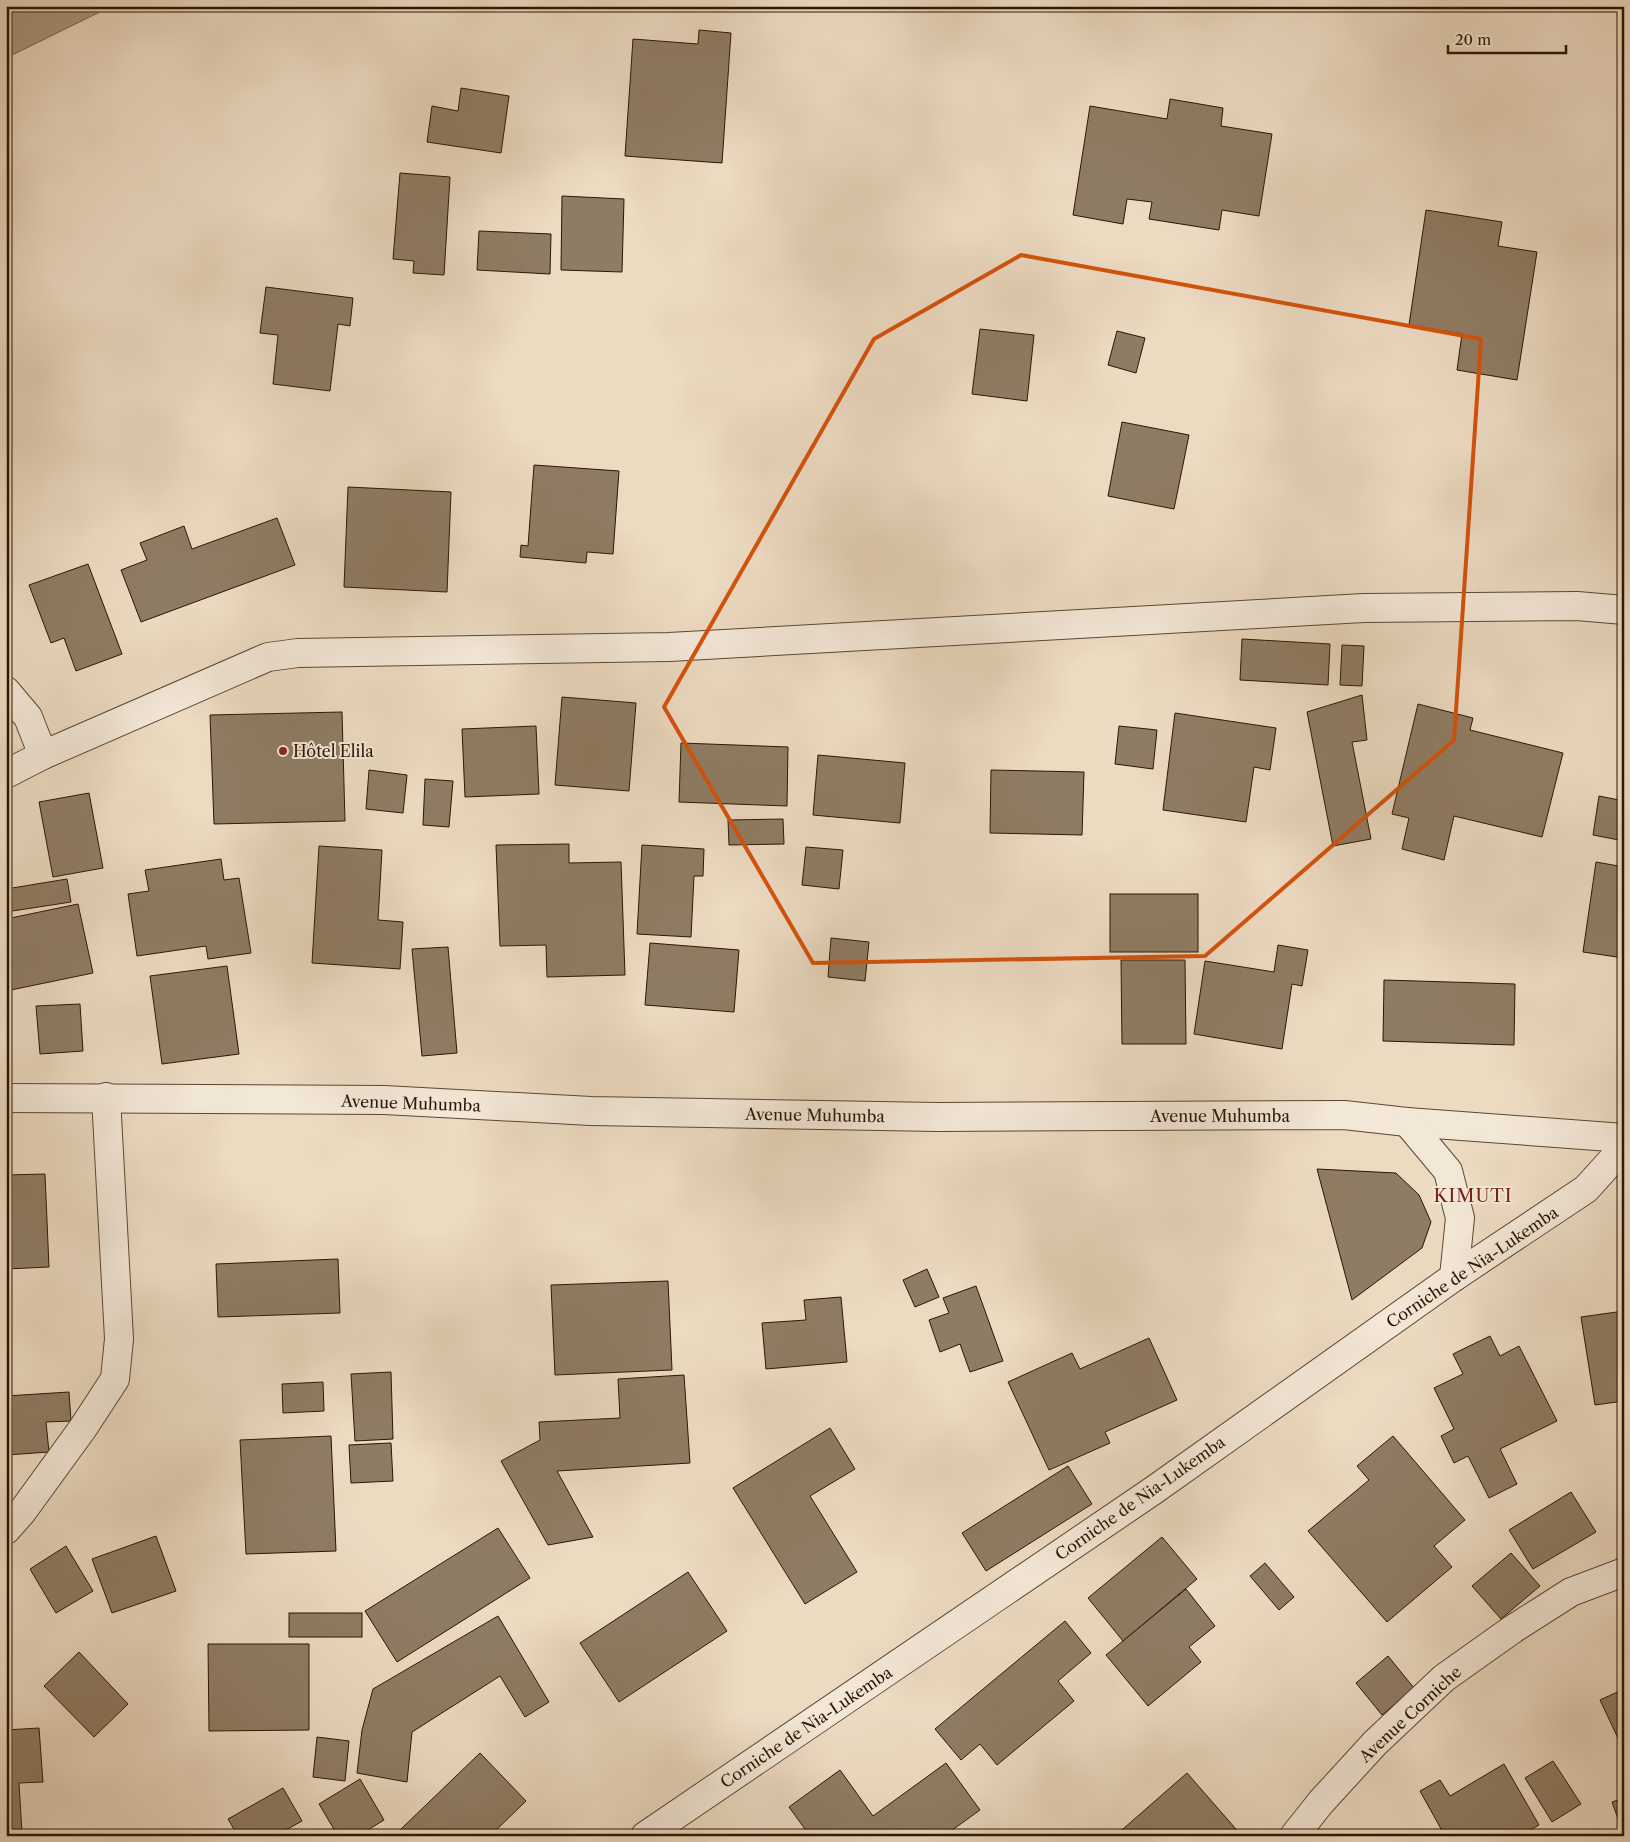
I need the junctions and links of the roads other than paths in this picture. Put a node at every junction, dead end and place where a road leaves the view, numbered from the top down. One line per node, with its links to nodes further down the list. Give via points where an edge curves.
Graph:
1 (1624, 610): 3 (street, via 1577,606 1364,608 669,647 298,653 268,657)
2 (6, 691): 3 (street, via 28,717)
3 (43, 755): 4 (street)
4 (6, 774)
5 (106, 1097): 6 (street, Avenue Muhumba); 7 (street, Avenue Muhumba, via 384,1100 591,1111 938,1118 1344,1115); 11 (street, via 119,1339 115,1379)
6 (6, 1098)
7 (1407, 1122): 8 (street, Avenue Muhumba); 10 (street, via 1448,1171 1460,1218)
8 (1624, 1138)
9 (1624, 1147): 10 (street, Corniche de Nia-Lukemba, via 1586,1189)
10 (1454, 1277): 13 (street, Corniche de Nia-Lukemba, via 1154,1490)
11 (6, 1530)
12 (1624, 1572): 14 (street, Avenue Corniche, via 1571,1592 1513,1628 1444,1678 1375,1743)
13 (645, 1836)
14 (1294, 1836)

